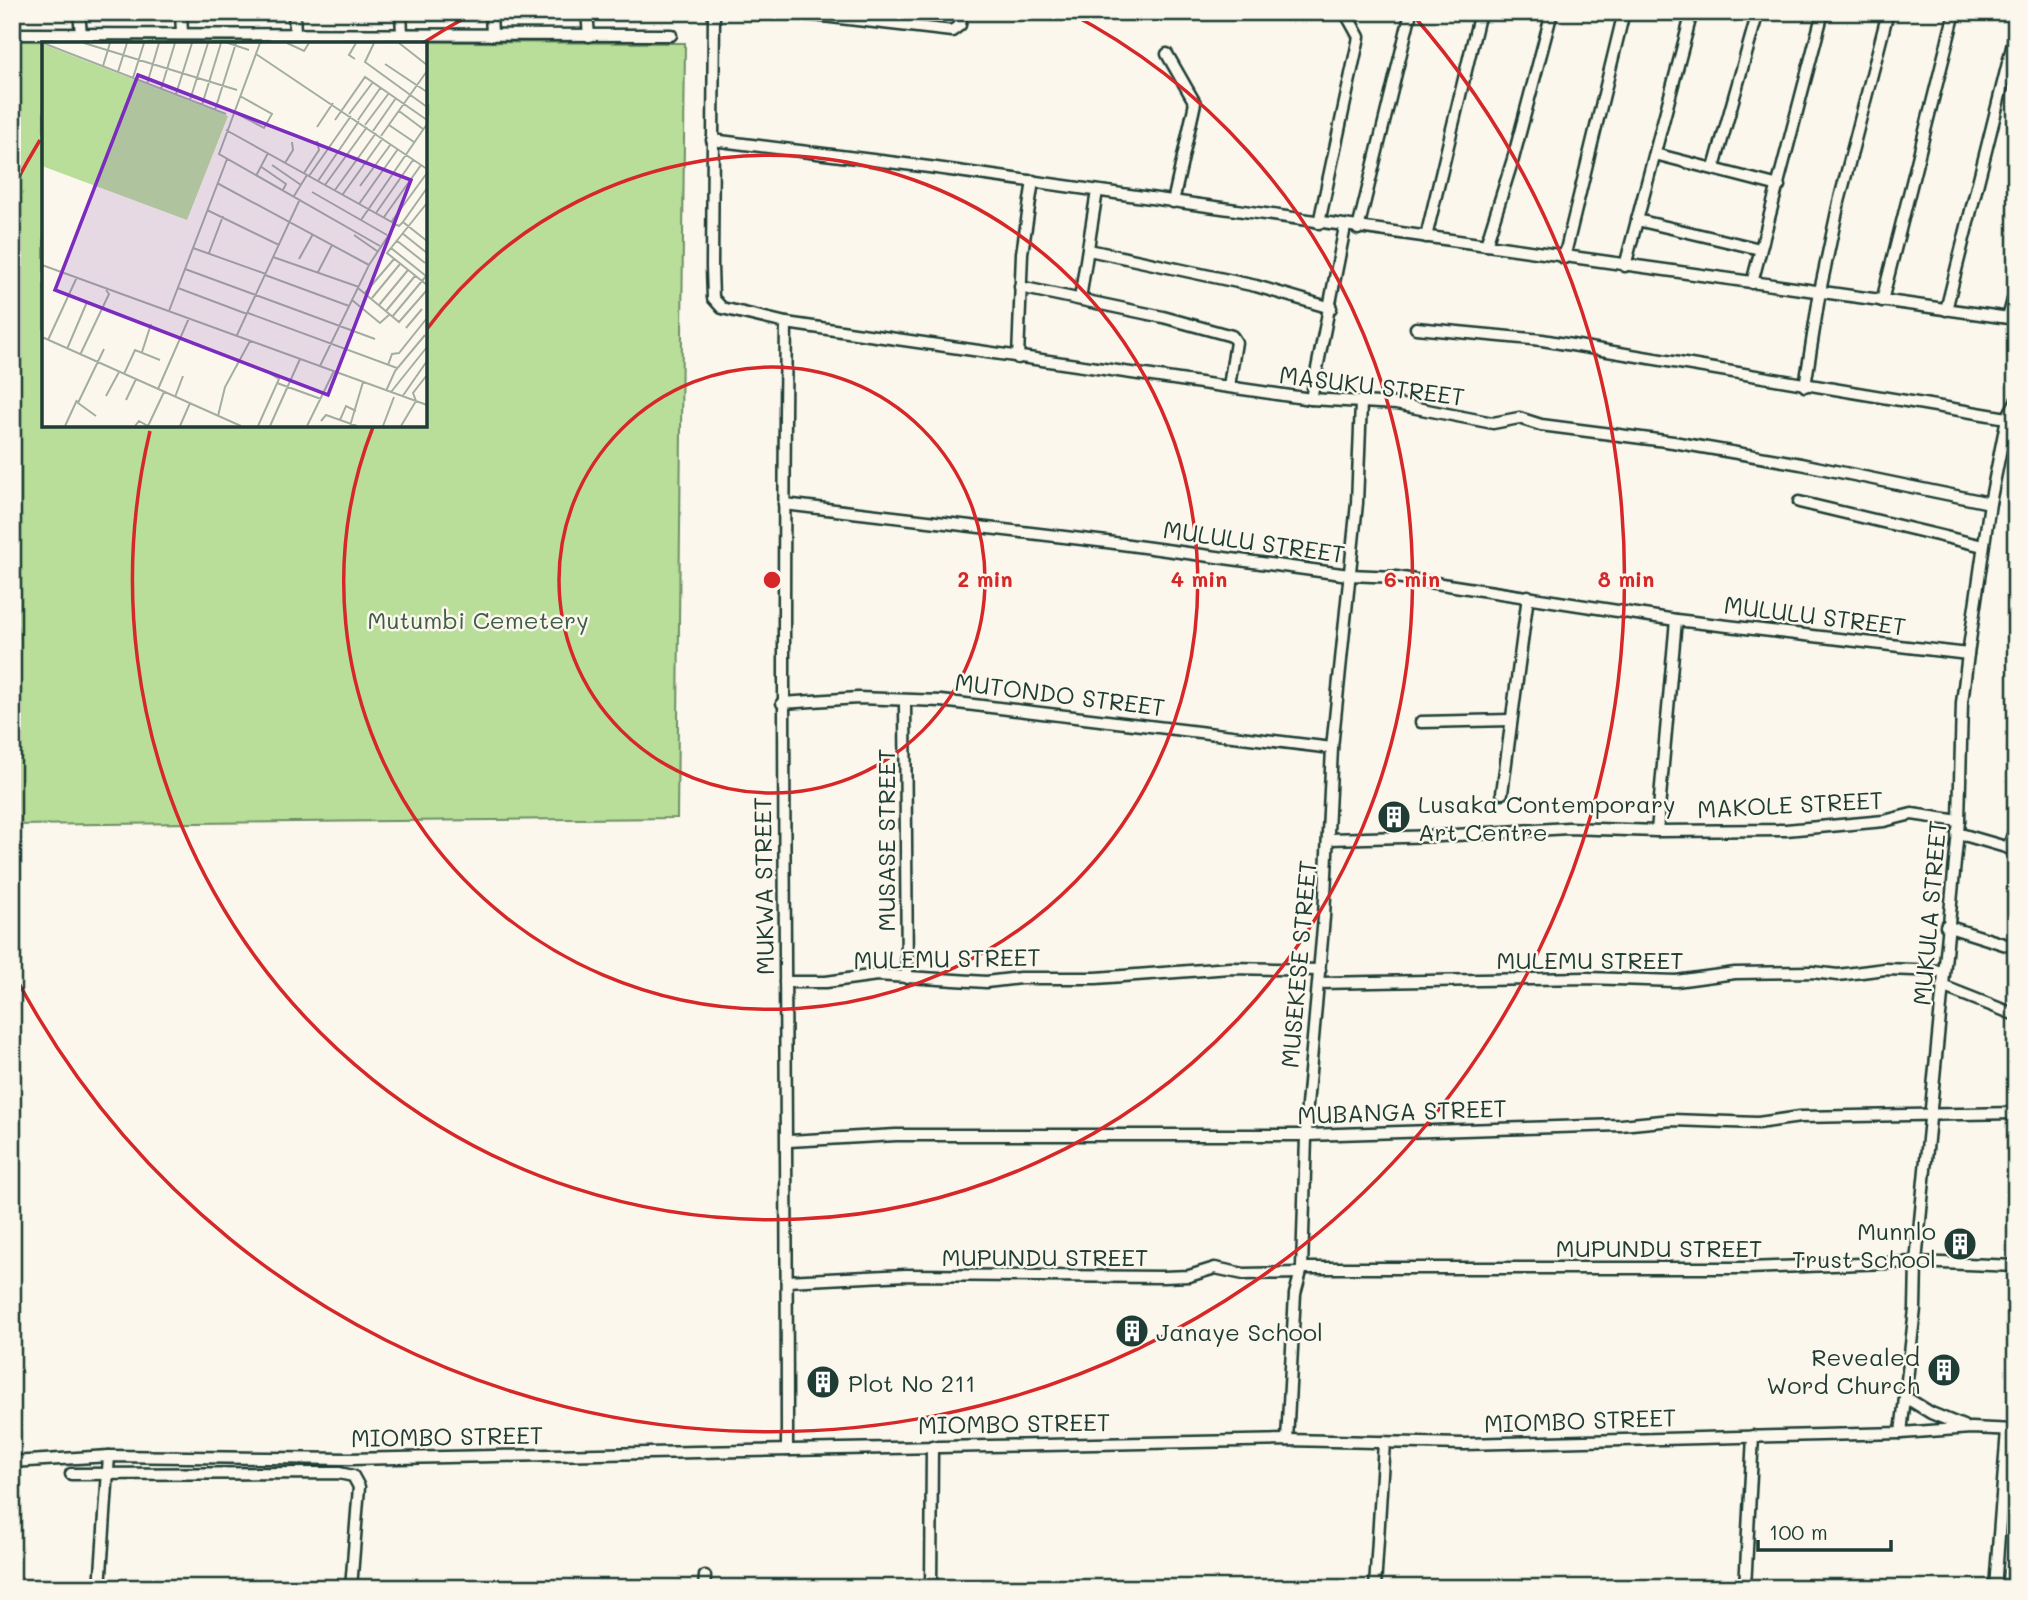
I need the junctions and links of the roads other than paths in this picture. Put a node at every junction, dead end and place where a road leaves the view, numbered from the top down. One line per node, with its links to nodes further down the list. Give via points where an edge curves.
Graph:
1 (79, 12): 24 (street)
2 (181, 12): 21 (street)
3 (294, 12): 22 (street)
4 (401, 12): 25 (street)
5 (491, 12): 26 (street)
6 (587, 12): 28 (street)
7 (714, 12): 30 (street, MASUKU STREET)
8 (788, 12): 9 (street, via 952,31 960,25)
9 (962, 12)
10 (1345, 12): 38 (street, via 1359,37)
11 (1411, 12): 40 (street)
12 (1480, 12): 41 (street)
13 (1552, 12): 42 (street)
14 (1624, 12): 45 (street)
15 (1692, 12): 31 (street)
16 (1758, 12): 32 (street)
17 (1823, 12): 34 (street)
18 (1888, 12): 50 (street)
19 (1955, 12): 52 (street)
20 (2016, 30): 54 (street)
21 (182, 33): 22 (street); 24 (street)
22 (295, 33): 25 (street)
23 (12, 34): 24 (street)
24 (81, 34)
25 (402, 34): 26 (street)
26 (492, 35): 28 (street)
27 (671, 35): 28 (street)
28 (589, 36)
29 (1167, 54): 36 (street, via 1195,103)
30 (712, 140): 33 (street); 56 (street, MASUKU STREET, via 713,298 722,308)
31 (1655, 154): 32 (street); 37 (street)
32 (1714, 168): 34 (street)
33 (1033, 181): 35 (street); 48 (street)
34 (1779, 186): 43 (street)
35 (1097, 191): 36 (street); 44 (street)
36 (1173, 202): 38 (street)
37 (1637, 220): 43 (street); 46 (street)
38 (1319, 223): 39 (street)
39 (1345, 227): 40 (street); 53 (street)
40 (1358, 229): 41 (street)
41 (1426, 237): 42 (street)
42 (1486, 245): 45 (street)
43 (1760, 249): 47 (street)
44 (1089, 250): 51 (street); 53 (street, via 1256,286)
45 (1564, 258): 46 (street)
46 (1625, 265): 47 (street)
47 (1752, 283): 50 (street)
48 (1020, 286): 51 (street); 58 (street)
49 (2016, 289): 55 (street)
50 (1820, 291): 52 (street); 60 (street)
51 (1080, 299): 59 (street, via 1232,336 1236,342)
52 (1882, 301): 54 (street)
53 (1331, 308): 61 (street)
54 (1946, 310): 55 (street)
55 (2012, 318)
56 (786, 323): 58 (street, MASUKU STREET); 67 (street, MUKWA STREET)
57 (1416, 328): 60 (street, via 1542,340)
58 (1018, 358): 59 (street, MASUKU STREET)
59 (1229, 386): 61 (street, MASUKU STREET)
60 (1805, 387): 64 (street)
61 (1311, 399): 63 (street, MASUKU STREET)
62 (2016, 401): 64 (street, MUKULA STREET)
63 (1361, 403): 66 (street, MASUKU STREET, via 1410,406 1493,423 1519,418 1684,444); 69 (street, MUSEKESE STREET)
64 (2007, 418): 66 (street, MUKULA STREET)
65 (1799, 502): 68 (street)
66 (1990, 503): 68 (street, MUKULA STREET)
67 (784, 504): 69 (street, MULULU STREET); 74 (street, MUKWA STREET)
68 (1983, 546): 72 (street, MUKULA STREET)
69 (1349, 575): 70 (street, MULULU STREET); 77 (street, MUSEKESE STREET)
70 (1528, 596): 71 (street, MULULU STREET); 75 (street)
71 (1676, 620): 72 (street, MULULU STREET); 81 (street)
72 (1968, 654): 79 (street, MUKULA STREET)
73 (905, 702): 74 (street, MUTONDO STREET, via 858,698); 77 (street, MUTONDO STREET, via 941,701 1101,718); 89 (street, MUSASE STREET)
74 (782, 703): 90 (street, MUKWA STREET)
75 (1511, 720): 76 (street); 78 (street)
76 (1422, 722)
77 (1332, 748): 83 (street, MUSEKESE STREET)
78 (1502, 793)
79 (1959, 821): 81 (street, MAKOLE STREET, via 1912,814 1786,830); 82 (street, MUKULA STREET)
80 (2016, 827): 84 (street)
81 (1657, 831): 83 (street, MAKOLE STREET, via 1568,828)
82 (1957, 833): 84 (street); 85 (street, MUKULA STREET)
83 (1329, 839): 87 (street, MUSEKESE STREET)
84 (2012, 849)
85 (1946, 926): 86 (street); 88 (street, MUKULA STREET)
86 (2016, 948)
87 (1320, 970): 89 (street, MULEMU STREET, via 1230,968 964,983); 91 (street, MUSEKESE STREET)
88 (1943, 971): 91 (street, MULEMU STREET, via 1735,973 1676,981); 92 (street, MUKULA STREET)
89 (907, 978): 90 (street, MULEMU STREET, via 877,975)
90 (785, 982): 97 (street, MUKWA STREET)
91 (1319, 983): 96 (street, MUSEKESE STREET)
92 (1942, 986): 93 (street); 95 (street, MUKULA STREET)
93 (2016, 1016)
94 (2016, 1113): 95 (street, MUBANGA STREET)
95 (1932, 1114): 96 (street, MUBANGA STREET); 98 (street, MUKULA STREET)
96 (1307, 1135): 97 (street, MUBANGA STREET, via 896,1135); 100 (street, MUSEKESE STREET)
97 (789, 1141): 101 (street, MUKWA STREET)
98 (1916, 1262): 99 (street, MUPUNDU STREET); 100 (street, MUPUNDU STREET, via 1748,1268); 102 (street, MUKULA STREET)
99 (2016, 1266)
100 (1301, 1271): 101 (street, MUPUNDU STREET, via 1244,1275 1215,1268 1164,1277 906,1275); 107 (street, MUSEKESE STREET, via 1295,1294)
101 (787, 1281): 110 (street, MUKWA STREET)
102 (1905, 1397): 103 (street); 105 (street, MUKULA STREET)
103 (1971, 1428): 104 (street, MIOMBO STREET); 105 (street, MIOMBO STREET)
104 (2011, 1430): 122 (street)
105 (1901, 1433): 106 (street, MIOMBO STREET)
106 (1753, 1436): 108 (street, MIOMBO STREET); 121 (street)
107 (1287, 1440): 108 (street, MIOMBO STREET); 109 (street, MIOMBO STREET)
108 (1384, 1442): 120 (street)
109 (932, 1446): 110 (street, MIOMBO STREET); 119 (street)
110 (787, 1450): 111 (street, MIOMBO STREET, via 349,1459)
111 (109, 1456): 112 (street, MIOMBO STREET); 114 (street)
112 (12, 1462)
113 (71, 1474): 114 (street)
114 (108, 1475): 116 (street); 117 (street, via 354,1476 359,1487)
115 (705, 1576): 118 (street)
116 (100, 1588)
117 (351, 1588)
118 (704, 1588)
119 (931, 1588)
120 (1375, 1588)
121 (1745, 1588)
122 (1995, 1588)

